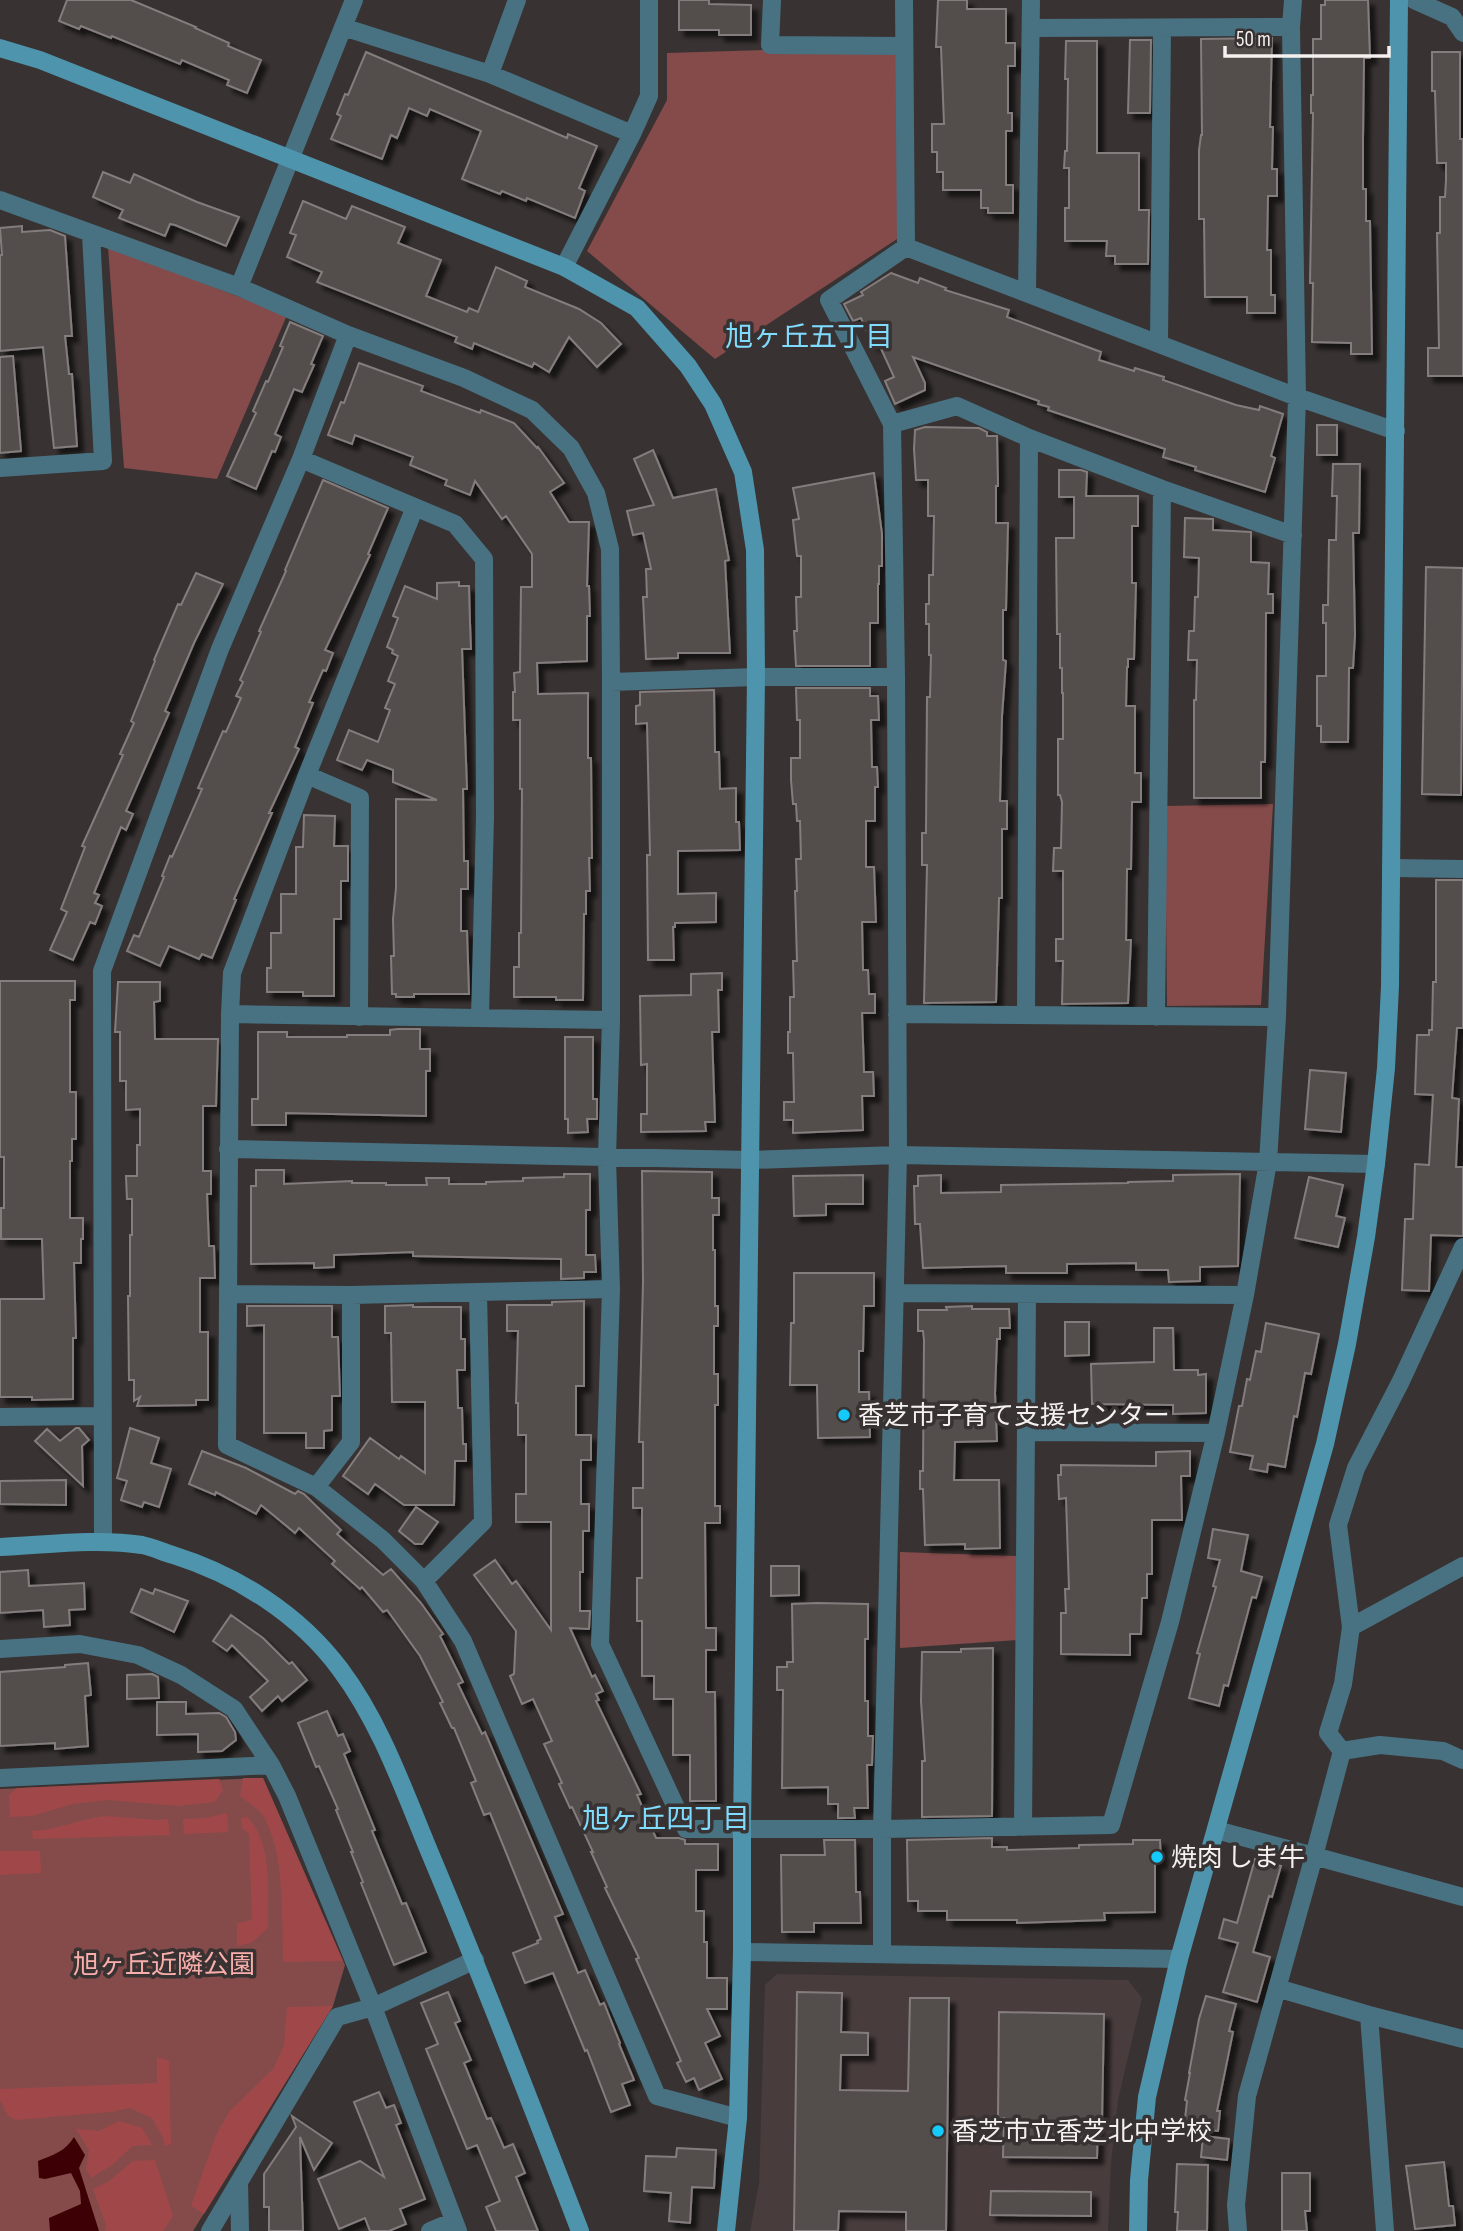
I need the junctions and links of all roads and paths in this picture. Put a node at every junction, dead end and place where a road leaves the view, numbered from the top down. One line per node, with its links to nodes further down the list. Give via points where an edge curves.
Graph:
1 (354, 0): 10 (street)
2 (517, 0): 17 (street)
3 (649, 0): 18 (street, via 649,96)
4 (772, 0): 15 (street, via 770,45)
5 (904, 0): 15 (street)
6 (1031, 0): 12 (street)
7 (1293, 0): 11 (street)
8 (1399, 0): 30 (street)
9 (1414, 0): 14 (street, via 1452,17)
10 (343, 27): 17 (street); 19 (street)
11 (1291, 27): 13 (street); 28 (street)
12 (1031, 28): 13 (street); 25 (street)
13 (1162, 29): 27 (street)
14 (1463, 33)
15 (903, 46): 22 (street)
16 (0, 48): 19 (street)
17 (490, 74): 18 (street)
18 (632, 134): 23 (street)
19 (289, 160): 23 (street); 24 (street)
20 (0, 200): 21 (street)
21 (91, 234): 24 (street); 33 (street, via 103,461)
22 (906, 247): 25 (street); 29 (street, via 830,300)
23 (564, 267): 37 (street, via 637,308 688,366 713,404 743,472 755,550)
24 (239, 287): 26 (street)
25 (1027, 293): 27 (street)
26 (348, 335): 32 (street); 39 (street, via 464,378 532,410 571,448 596,493 610,549)
27 (1159, 343): 28 (street)
28 (1297, 397): 30 (street); 36 (street)
29 (892, 424): 31 (street, via 957,407); 38 (street)
30 (1396, 431): 41 (street)
31 (1028, 438): 34 (street); 45 (street)
32 (301, 459): 35 (street); 65 (street, via 220,649 102,971)
33 (0, 468)
34 (1162, 489): 36 (street); 48 (street)
35 (415, 507): 40 (street); 47 (street, via 455,524 484,559)
36 (1293, 535): 49 (street)
37 (756, 677): 38 (street); 39 (street); 54 (street)
38 (896, 677): 44 (street)
39 (611, 682): 50 (street)
40 (307, 775): 43 (street, via 232,972); 46 (street, via 360,797)
41 (1391, 868): 42 (street); 56 (street, via 1386,1068)
42 (1463, 869)
43 (230, 1014): 46 (street); 51 (street)
44 (897, 1014): 45 (street); 52 (street)
45 (1026, 1014): 48 (street)
46 (359, 1017): 47 (street)
47 (480, 1017): 50 (street)
48 (1156, 1017): 49 (street)
49 (1277, 1017): 55 (street)
50 (611, 1020): 53 (street)
51 (228, 1149): 53 (street); 61 (street)
52 (898, 1155): 54 (street); 55 (street); 60 (street)
53 (607, 1158): 54 (street); 58 (street)
54 (751, 1160): 81 (street)
55 (1268, 1162): 56 (street); 64 (street)
56 (1376, 1164): 83 (street, via 1347,1344 1325,1444)
57 (1463, 1247): 74 (street, via 1356,1468 1338,1525)
58 (611, 1289): 59 (street); 81 (street, via 600,1644 687,1829)
59 (478, 1293): 63 (street); 73 (street, via 483,1522)
60 (895, 1293): 62 (street); 82 (street)
61 (228, 1294): 63 (street); 69 (street, via 227,1445)
62 (1027, 1294): 64 (street); 67 (street)
63 (351, 1295): 69 (street, via 351,1442)
64 (1245, 1295): 68 (street)
65 (103, 1416): 66 (street); 70 (street)
66 (0, 1417)
67 (1026, 1432): 68 (street); 80 (street)
68 (1216, 1433): 80 (street, via 1170,1622 1111,1825)
69 (316, 1487): 73 (street, via 383,1540)
70 (103, 1542): 71 (street); 89 (street, via 144,1545 231,1577 304,1629 339,1667 363,1702 387,1752)
71 (0, 1547)
72 (1463, 1566): 74 (street)
73 (424, 1581): 94 (street, via 463,1641 657,2096)
74 (1350, 1627): 76 (street, via 1343,1684 1328,1733)
75 (0, 1648): 78 (street, via 80,1644 138,1655 181,1675 233,1709)
76 (1342, 1751): 77 (street, via 1380,1745 1443,1751); 84 (street)
77 (1463, 1760)
78 (271, 1765): 79 (street); 91 (street)
79 (0, 1778)
80 (1023, 1827): 82 (street)
81 (741, 1828): 82 (street); 86 (street)
82 (882, 1829): 87 (street)
83 (1216, 1830): 84 (street); 88 (street)
84 (1314, 1856): 85 (street); 90 (street)
85 (1463, 1896)
86 (742, 1952): 87 (street); 94 (street)
87 (882, 1953): 88 (street)
88 (1179, 1959): 102 (street, via 1147,2097)
89 (475, 1960): 91 (street); 100 (street)
90 (1277, 1987): 92 (street); 103 (street, via 1247,2096 1236,2205)
91 (373, 2007): 95 (street, via 337,2017); 96 (street)
92 (1369, 2015): 93 (street); 104 (street)
93 (1463, 2039)
94 (738, 2118): 101 (street)
95 (239, 2182): 97 (street); 98 (street)
96 (456, 2226): 99 (street)
97 (210, 2231)
98 (240, 2231)
99 (430, 2231)
100 (580, 2231)
101 (726, 2231)
102 (1138, 2231)
103 (1238, 2231)
104 (1385, 2231)

